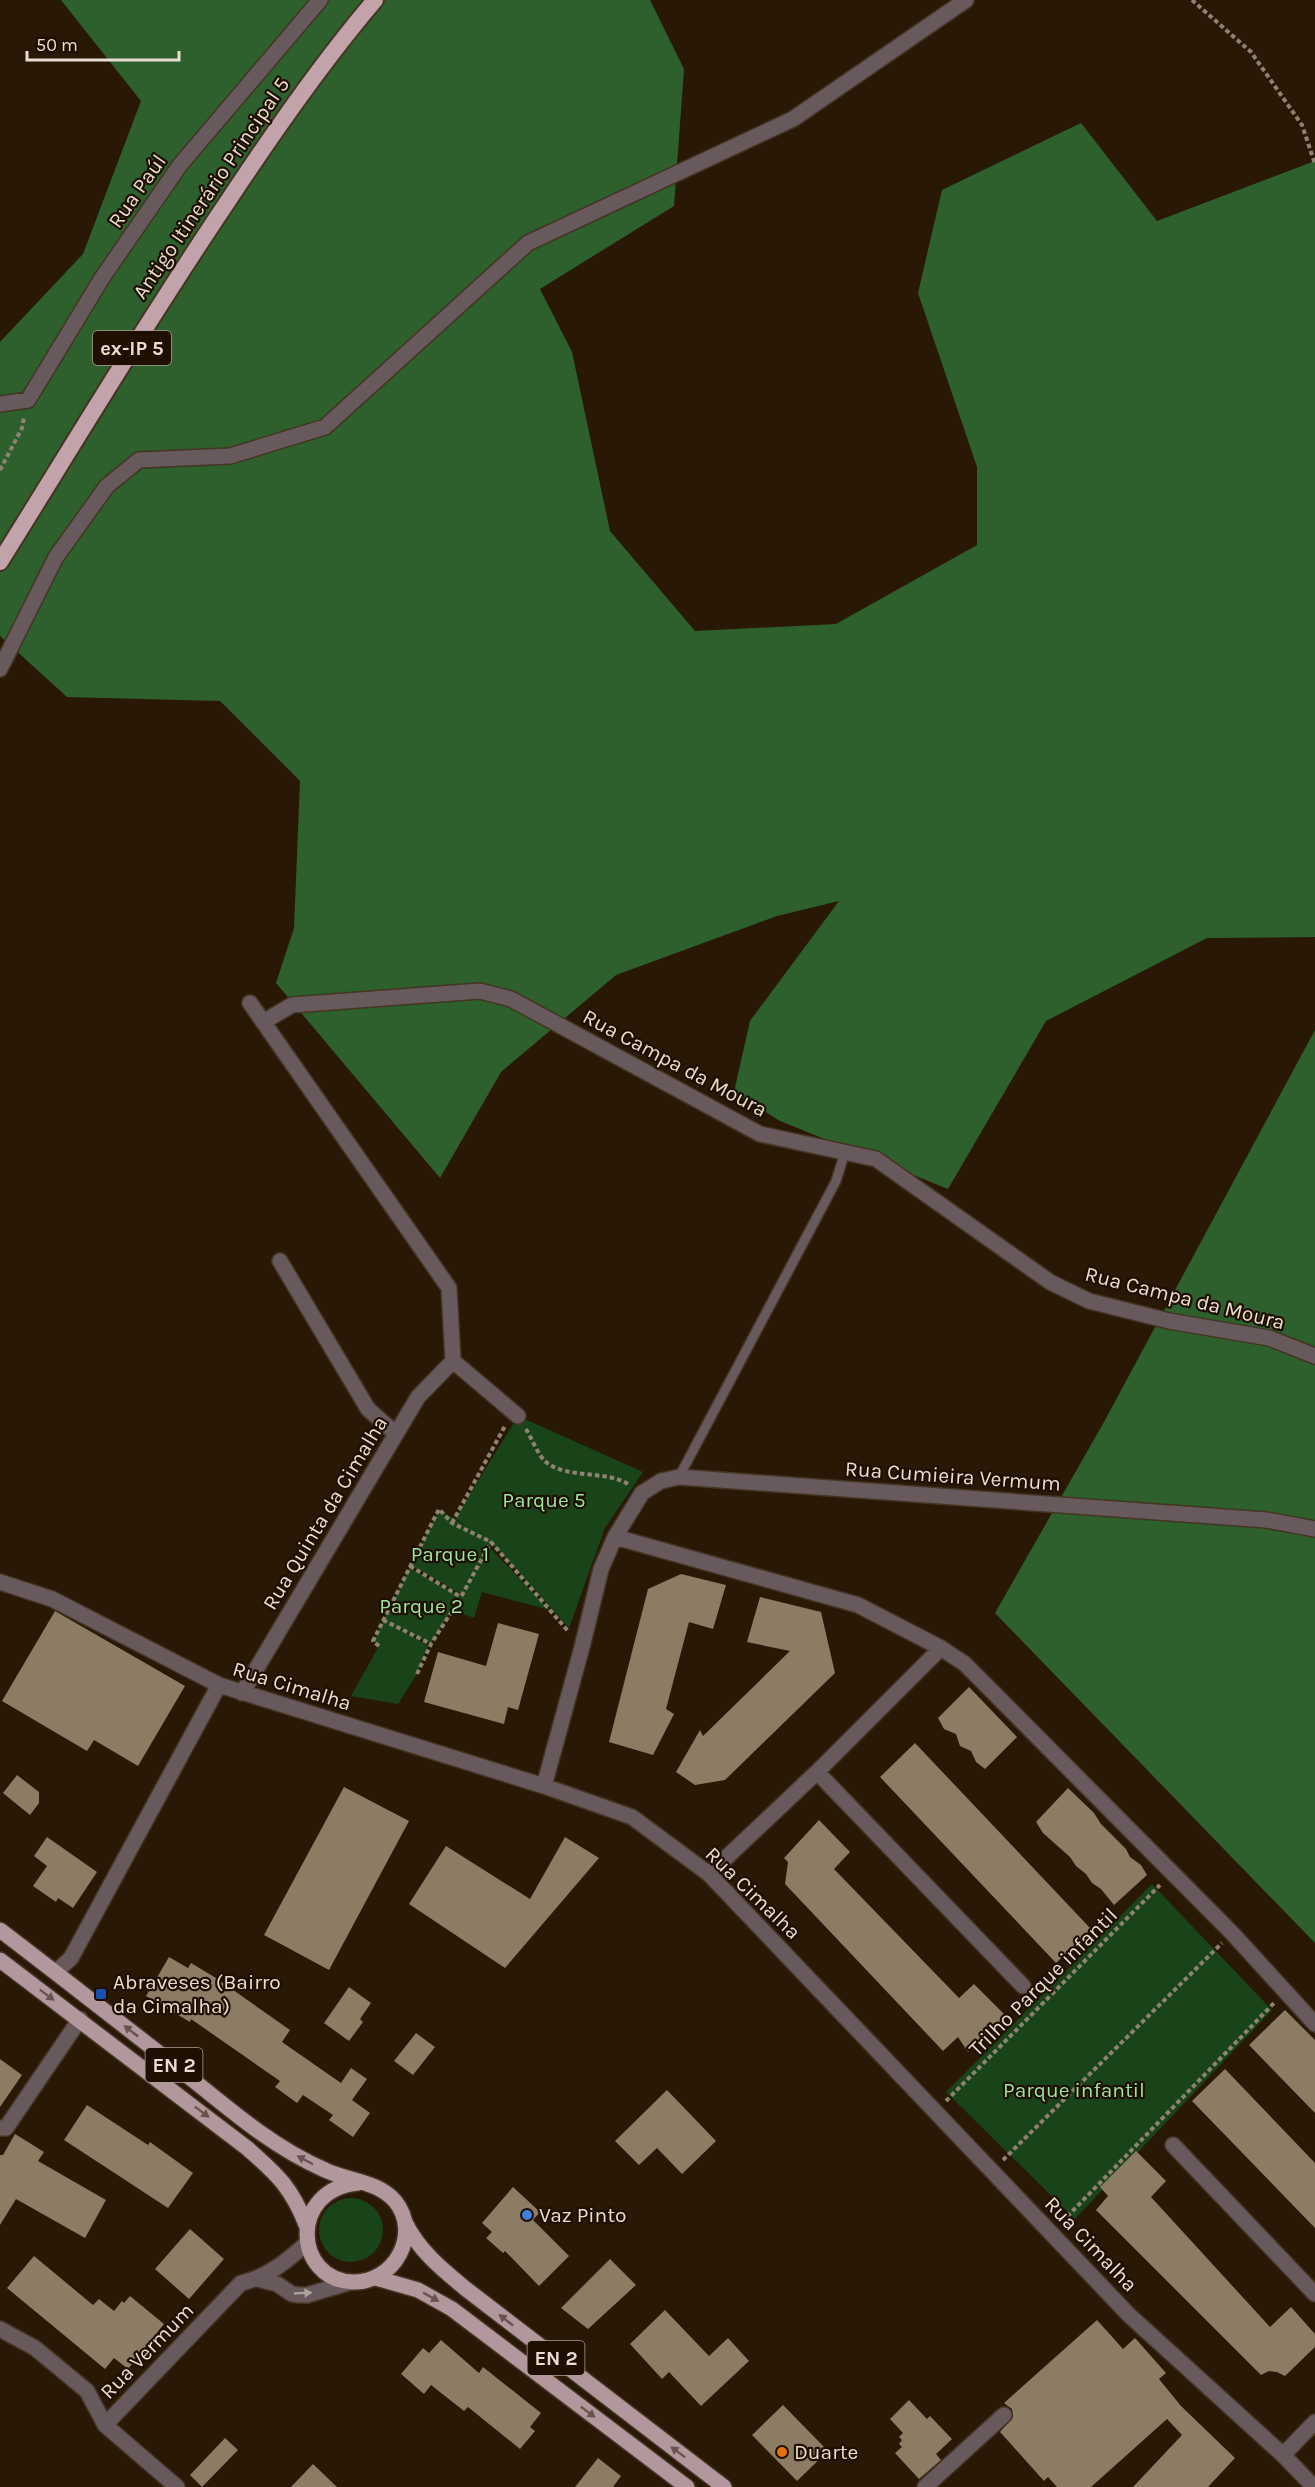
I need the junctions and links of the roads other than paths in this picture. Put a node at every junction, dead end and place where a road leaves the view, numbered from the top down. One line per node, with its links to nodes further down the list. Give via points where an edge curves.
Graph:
1 (320, 0): 4 (street, Rua Paúl, via 180,165 102,278 28,400)
2 (375, 0): 5 (highway, Antigo Itinerário Principal 5 / ex-IP 5, via 274,132 177,277)
3 (966, 0): 6 (street, via 793,119 528,243 325,427 230,456 139,460 107,486 56,558)
4 (0, 404)
5 (0, 562)
6 (0, 669)
7 (250, 1003): 8 (street)
8 (263, 1022): 9 (street, Rua Campa da Moura, via 292,1005 480,991 511,999 760,1134); 12 (street, via 449,1288)
9 (845, 1152): 11 (street, Rua Campa da Moura, via 876,1159 1050,1282 1089,1301 1169,1321 1269,1338); 15 (lane, via 836,1181)
10 (280, 1261): 14 (street, via 368,1410)
11 (1315, 1356)
12 (453, 1361): 13 (street); 14 (street, Rua Quinta da Cimalha, via 418,1396)
13 (515, 1414)
14 (396, 1434): 21 (street, Rua Quinta da Cimalha)
15 (679, 1477): 16 (street, Rua Cumieira Vermum, via 1266,1520); 17 (street, Rua Cumieira Vermum, via 661,1481 642,1492)
16 (1315, 1529)
17 (615, 1537): 19 (street, via 858,1605); 23 (street, via 601,1569)
18 (0, 1582): 20 (street, Rua Cimalha, via 52,1599)
19 (941, 1648): 22 (street); 30 (street, via 964,1664 1232,1933)
20 (219, 1685): 21 (street, Rua Cimalha); 27 (street, via 71,1959)
21 (242, 1693): 23 (street, Rua Cimalha)
22 (817, 1772): 24 (street); 28 (street)
23 (544, 1786): 24 (street, Rua Cimalha, via 632,1817)
24 (709, 1874): 44 (street, Rua Cimalha, via 1130,2315)
25 (0, 1930): 27 (main road, EN 2)
26 (0, 1960): 29 (main road, EN 2, one-way to 29)
27 (56, 1972): 33 (main road, EN 2, one-way to 27, via 325,2170 259,2132)
28 (1023, 1986)
29 (80, 2019): 31 (street, via 6,2128); 35 (main road, EN 2, one-way to 35, via 281,2178 297,2202)
30 (1315, 2024)
31 (0, 2128)
32 (1173, 2145): 39 (street)
33 (358, 2183): 34 (main road, EN 2, via 386,2192); 35 (main road, via 344,2184 319,2199 311,2212)
34 (403, 2215): 36 (main road, via 406,2230 398,2259); 47 (main road, EN 2, one-way to 34, via 443,2270 412,2237)
35 (307, 2234): 37 (street, Rua Vermum, via 279,2267); 38 (main road, EN 2, via 313,2257 323,2269)
36 (376, 2278): 38 (main road, EN 2); 46 (main road, EN 2, one-way to 46, via 418,2290 452,2309)
37 (257, 2279): 38 (street, one-way to 38, via 298,2295); 43 (street, Rua Vermum, via 241,2283)
38 (351, 2282)
39 (1315, 2294)
40 (0, 2329): 43 (street, Rua Vermum, via 35,2348 87,2391)
41 (1004, 2415): 48 (street)
42 (1315, 2422): 44 (street)
43 (105, 2425): 45 (street)
44 (1283, 2455): 49 (street, Rua Cimalha)
45 (177, 2487)
46 (687, 2487)
47 (724, 2487)
48 (925, 2487)
49 (1314, 2487)

